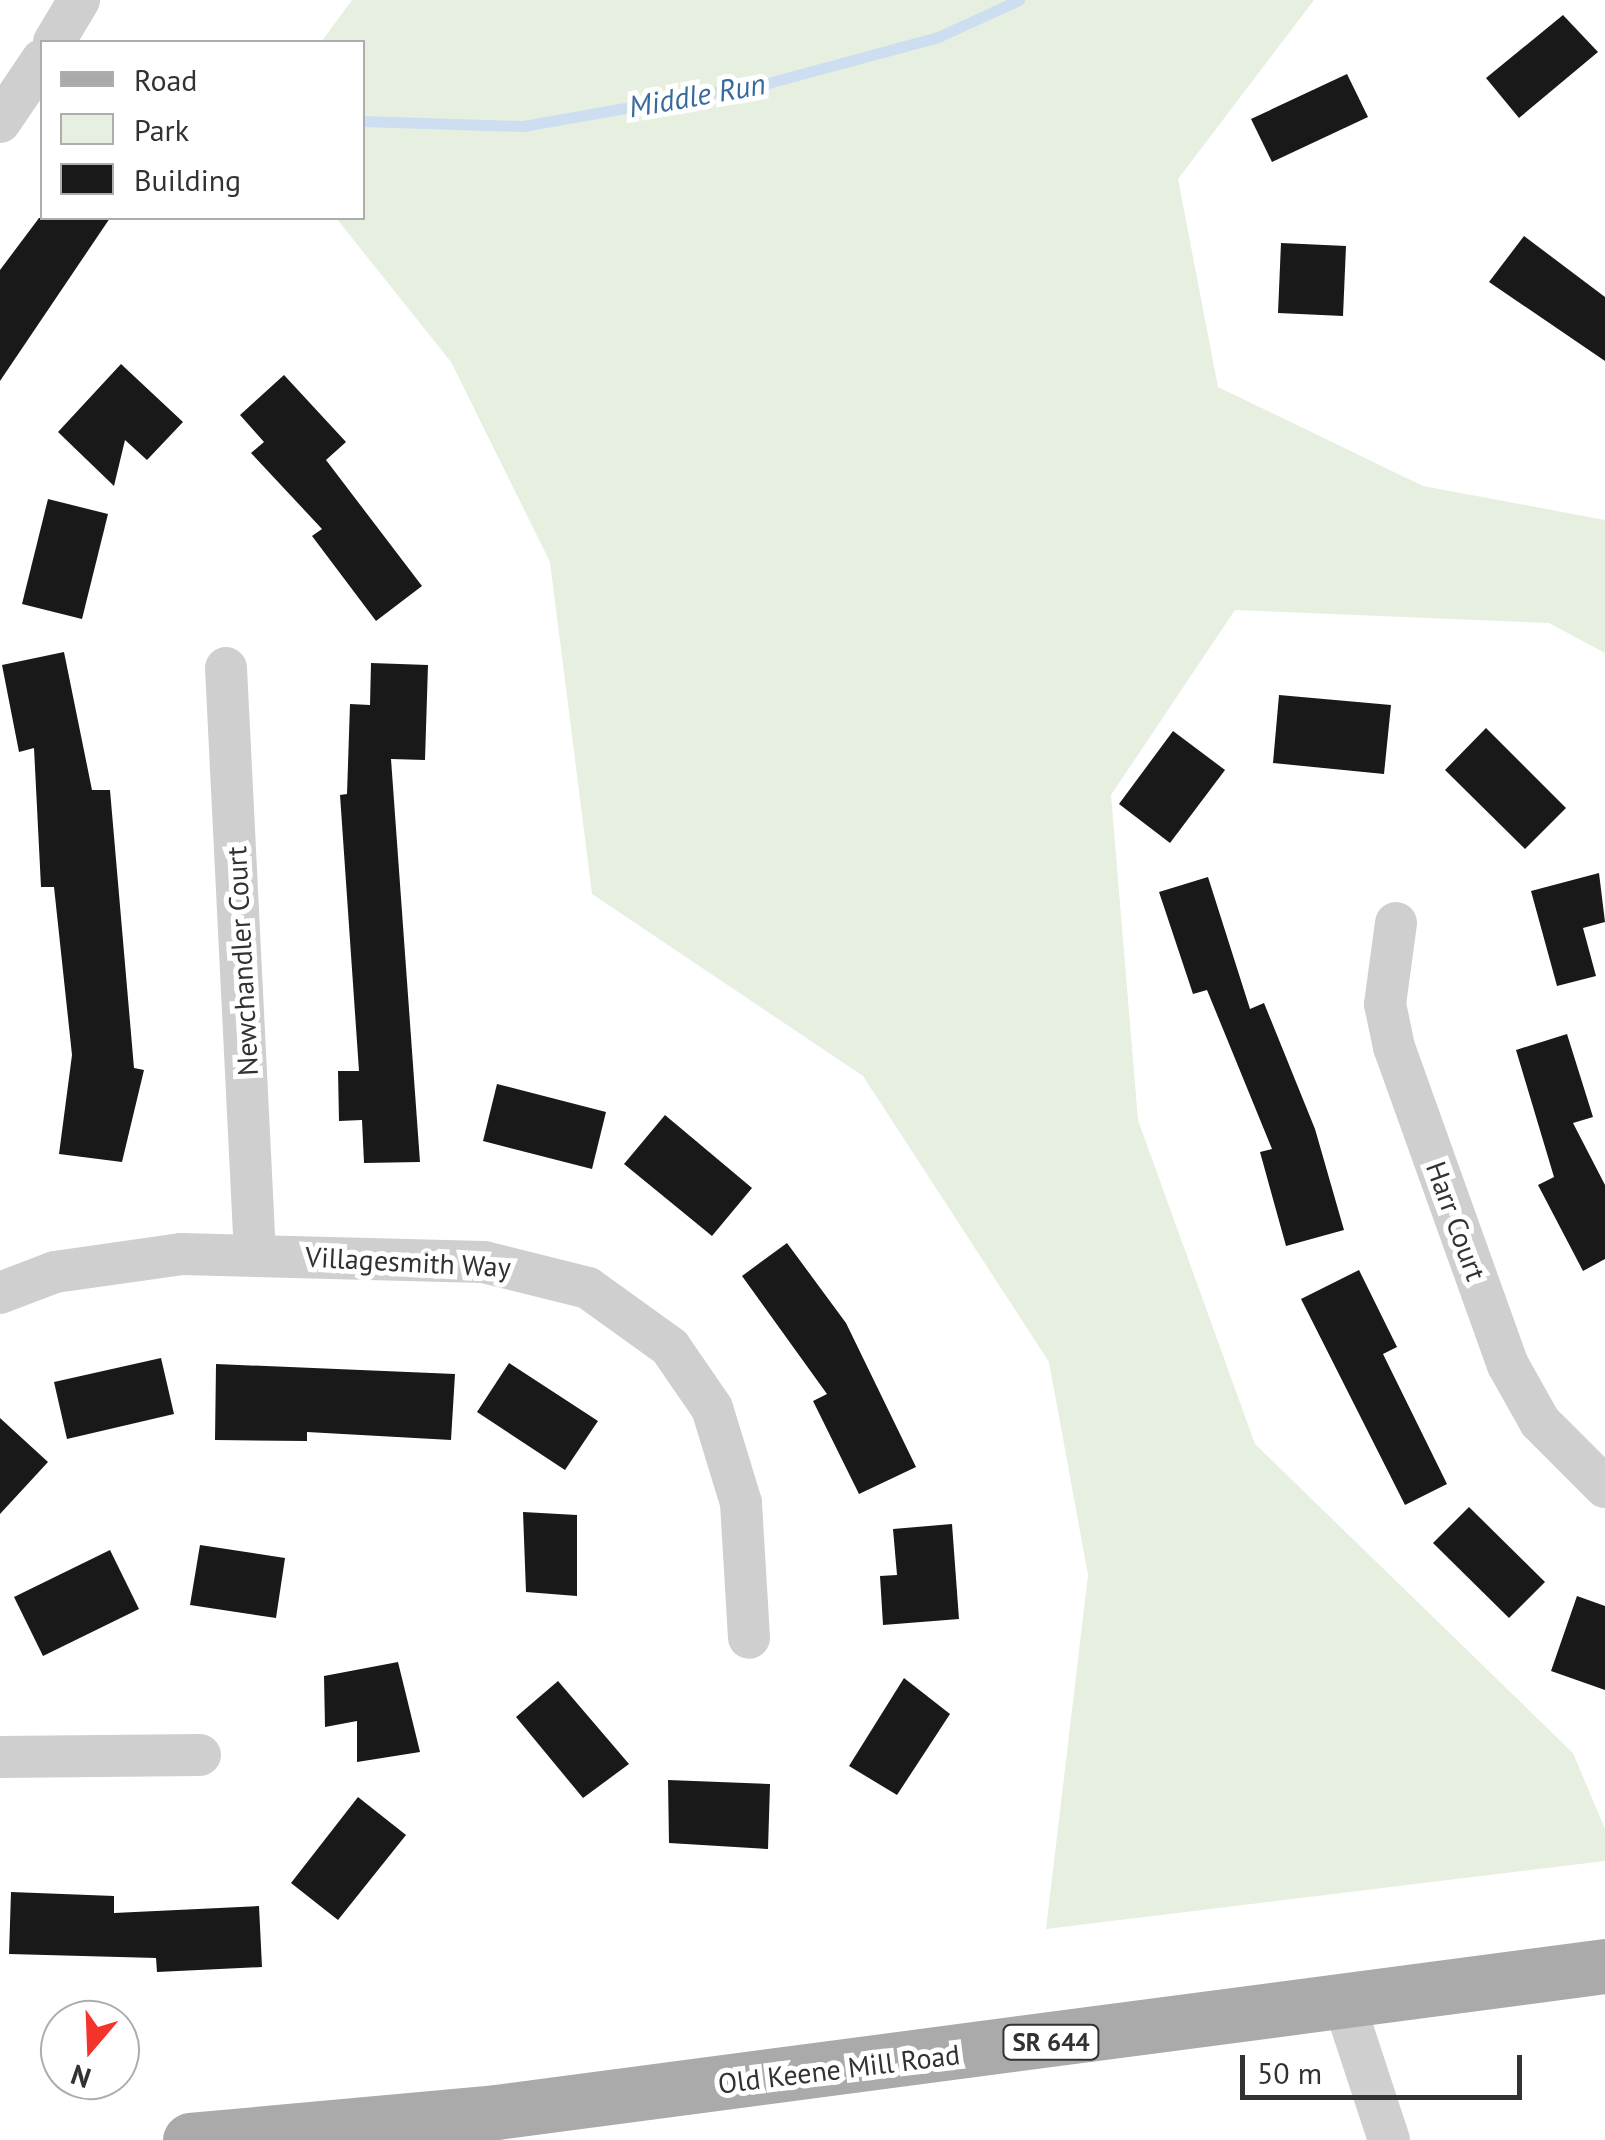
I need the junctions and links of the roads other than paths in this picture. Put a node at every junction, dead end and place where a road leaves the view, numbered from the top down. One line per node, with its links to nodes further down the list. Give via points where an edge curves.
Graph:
1 (79, 0): 2 (street)
2 (55, 40)
3 (40, 63): 4 (street)
4 (0, 122)
5 (226, 668): 7 (street, Newchandler Court)
6 (1396, 923): 9 (street, Harr Court, via 1385,1004 1394,1047 1508,1365 1548,1433)
7 (255, 1254): 8 (street, Villagesmith Way, via 115,1259); 10 (street, Villagesmith Way, via 524,1268 588,1288 640,1320 691,1373 728,1444 742,1503)
8 (0, 1293)
9 (1605, 1487)
10 (749, 1638)
11 (200, 1754): 12 (street)
12 (0, 1757)
13 (1605, 1966): 14 (main road, Old Keene Mill Road / SR 644)
14 (1345, 2006): 15 (main road, Old Keene Mill Road / SR 644); 17 (street)
15 (498, 2126): 16 (main road, Old Keene Mill Road / SR 644)
16 (190, 2140)
17 (1389, 2140)

